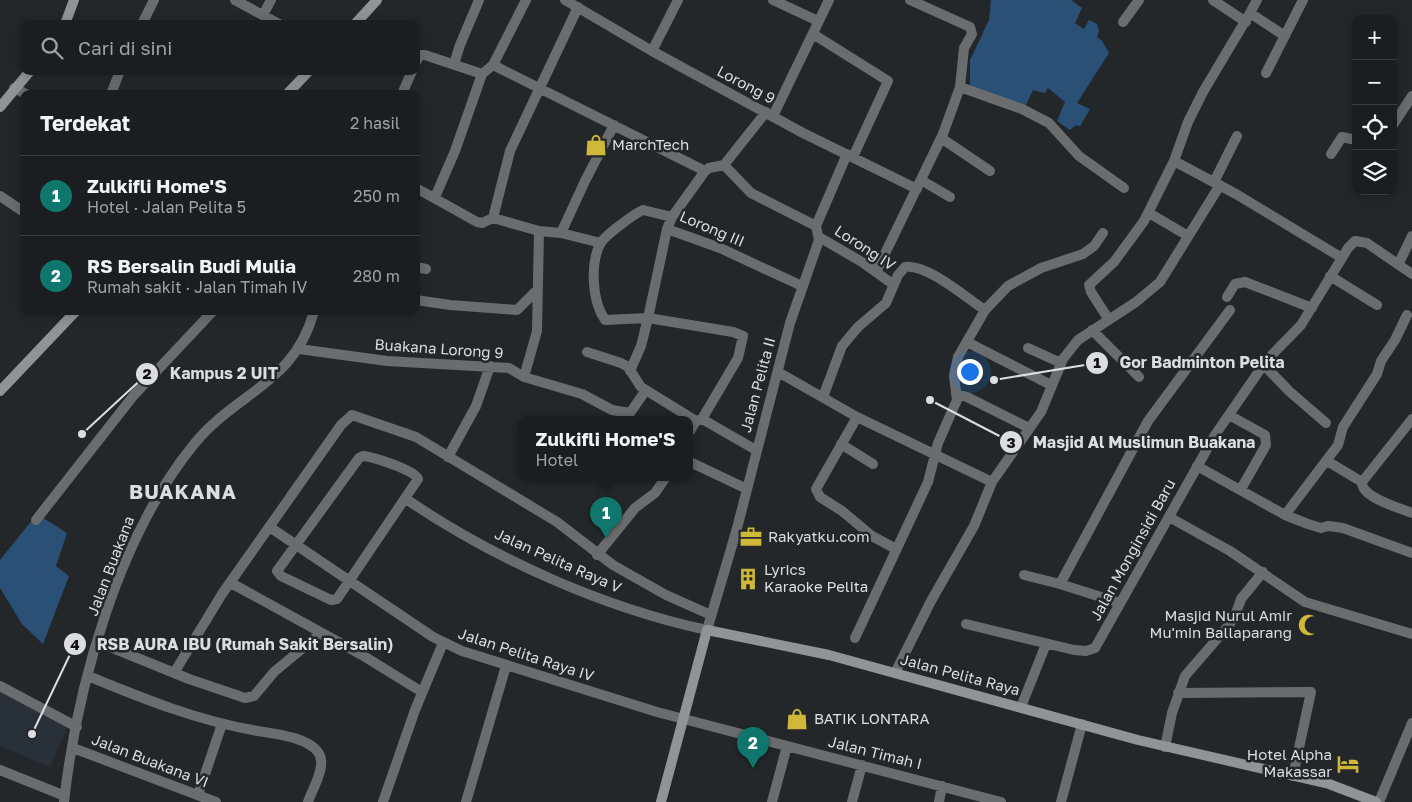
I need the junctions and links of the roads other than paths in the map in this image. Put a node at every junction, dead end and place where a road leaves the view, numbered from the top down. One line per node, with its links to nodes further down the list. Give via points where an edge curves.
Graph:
1 (74, 0): 21 (street)
2 (154, 0): 22 (street)
3 (235, 0): 19 (street)
4 (271, 0): 19 (street)
5 (377, 0): 24 (street)
6 (479, 0): 31 (street)
7 (526, 0): 32 (street)
8 (565, 0): 18 (street, Lorong 9)
9 (678, 0): 29 (street)
10 (773, 0): 25 (street)
11 (829, 0): 25 (street)
12 (910, 0): 17 (street)
13 (1214, 0): 20 (street)
14 (1257, 0): 20 (street)
15 (1303, 0): 28 (street)
16 (1135, 1): 26 (street)
17 (931, 4): 40 (street, via 972,30 962,54)
18 (578, 7): 29 (street, Lorong 9); 41 (street)
19 (263, 15): 23 (street)
20 (1248, 17): 28 (street); 56 (street, via 1196,107)
21 (66, 20)
22 (144, 20)
23 (272, 20)
24 (359, 20)
25 (818, 21): 27 (street)
26 (1123, 22)
27 (813, 34): 48 (street); 55 (street, Jalan Pelita II, via 888,81)
28 (1285, 36): 33 (street)
29 (652, 51): 48 (street, Lorong 9)
30 (420, 56): 31 (street)
31 (454, 64): 34 (street)
32 (493, 65): 34 (street); 41 (street)
33 (1266, 72)
34 (482, 74): 65 (street)
35 (26, 75): 39 (street)
36 (118, 75): 42 (street)
37 (305, 75): 43 (street)
38 (410, 75): 44 (street)
39 (14, 88): 45 (street); 47 (street)
40 (960, 88): 52 (street); 62 (street, via 1022,109 1049,123 1079,156)
41 (539, 89): 50 (street); 70 (street, via 510,151)
42 (113, 90)
43 (291, 90)
44 (404, 90)
45 (20, 91)
46 (1412, 96): 49 (street)
47 (0, 107)
48 (769, 114): 55 (street, Lorong 9); 57 (street)
49 (1397, 119)
50 (614, 125): 58 (street); 74 (street)
51 (1237, 136): 60 (street)
52 (941, 138): 59 (street); 61 (street)
53 (1352, 139): 54 (street, via 1342,137)
54 (1331, 154)
55 (850, 156): 61 (street, Lorong 9); 73 (street, Jalan Pelita II)
56 (1174, 161): 60 (street); 68 (street)
57 (724, 165): 58 (street); 73 (street, Lorong IV, via 751,193)
58 (705, 171): 69 (street, Lorong III)
59 (990, 171)
60 (1217, 183): 76 (street); 79 (street)
61 (919, 185): 66 (street, Lorong 9); 81 (street)
62 (1124, 188)
63 (420, 190): 65 (street)
64 (0, 196): 67 (street)
65 (435, 197): 70 (street, via 477,222)
66 (950, 197)
67 (20, 209)
68 (1148, 213): 76 (street); 98 (street, via 1114,262 1089,285 1090,292)
69 (672, 216): 71 (street, Lorong III); 78 (street, via 643,210)
70 (493, 218): 72 (street)
71 (668, 229): 85 (street, Lorong III, via 720,248); 97 (street)
72 (538, 231): 74 (street); 86 (street)
73 (818, 231): 81 (street, Lorong IV); 85 (street, Jalan Pelita II)
74 (561, 233): 78 (street)
75 (1103, 233): 91 (street, via 1083,254 1041,268 1008,286)
76 (1188, 236): 98 (street, via 1160,282)
77 (1412, 236): 80 (street)
78 (601, 243): 97 (street, via 594,272 603,318 608,321)
79 (1342, 258): 80 (street, Jalan Monginsidi Baru, via 1352,244 1359,241); 83 (street, Jalan Monginsidi Baru)
80 (1398, 263): 82 (street, Jalan Monginsidi Baru)
81 (876, 272): 84 (street, Lorong IV)
82 (1412, 274)
83 (1330, 276): 89 (street); 90 (street, Jalan Monginsidi Baru)
84 (894, 285): 91 (street, via 902,269 910,267 946,284); 115 (street, via 886,303 842,346)
85 (802, 286): 108 (street, Jalan Pelita II)
86 (538, 289): 88 (street, via 517,310); 109 (street, via 537,331)
87 (1226, 297): 90 (street, via 1235,284 1246,282)
88 (420, 301)
89 (1377, 305)
90 (1312, 308): 105 (street, Jalan Monginsidi Baru, via 1301,326)
91 (984, 310): 100 (street)
92 (1230, 310): 152 (street, via 1148,421)
93 (72, 315): 112 (street)
94 (209, 315): 142 (street, via 139,388)
95 (312, 315): 102 (street, Jalan Buakana)
96 (1407, 315): 129 (street, via 1396,340 1381,361 1378,374 1343,427 1341,439)
97 (648, 318): 107 (street); 121 (street, via 743,336 738,358)
98 (1109, 320): 99 (street)
99 (1092, 330): 104 (street, via 1078,340); 110 (street)
100 (967, 342): 111 (street); 114 (street, via 958,357 954,376)
101 (1028, 348): 104 (street)
102 (299, 349): 106 (street, Buakana Lorong 9, via 387,361); 160 (street, Jalan Buakana, via 281,371 204,433 164,485 132,545)
103 (587, 352): 107 (street, via 621,363)
104 (1061, 363): 111 (street)
105 (1264, 365): 116 (street, Jalan Monginsidi Baru); 122 (street)
106 (490, 366): 109 (street, Buakana Lorong 9, via 509,368); 128 (street, via 476,406)
107 (630, 371): 113 (street)
108 (778, 372): 115 (street); 126 (street, Jalan Pelita II)
109 (524, 377): 113 (street, Buakana Lorong 9, via 567,389 620,412 632,411)
110 (1139, 377)
111 (1051, 385): 124 (street, via 1042,412)
112 (0, 390)
113 (646, 390): 117 (street)
114 (956, 394): 124 (street); 127 (street, via 957,400 938,443)
115 (823, 397): 119 (street)
116 (1229, 415): 132 (street, Jalan Monginsidi Baru); 137 (street, via 1267,439)
117 (692, 416)
118 (693, 417): 121 (street)
119 (857, 417): 125 (street); 127 (street)
120 (1412, 418): 135 (street)
121 (699, 420): 123 (street); 126 (street)
122 (1326, 422)
123 (693, 427)
124 (1029, 428): 134 (street)
125 (842, 444): 131 (street); 145 (street, via 816,489 820,497 879,542)
126 (756, 450): 136 (street, Jalan Pelita II)
127 (936, 456): 134 (street); 145 (street, via 928,482)
128 (448, 457): 143 (street, via 416,438 352,415 345,420); 147 (street, via 557,522)
129 (1327, 461): 135 (street); 140 (street)
130 (693, 463): 136 (street)
131 (873, 464)
132 (1197, 466): 137 (street); 141 (street, Jalan Monginsidi Baru)
133 (664, 481): 147 (street, via 635,508)
134 (992, 482): 165 (street, via 974,526 944,576)
135 (1362, 482): 139 (street, via 1370,495)
136 (747, 489): 154 (street, Jalan Pelita II)
137 (1241, 489): 140 (street)
138 (406, 499): 144 (street, via 415,486 417,475 372,456 359,458); 150 (street); 156 (street, Jalan Pelita Raya V, via 469,537 569,585 658,618)
139 (1412, 513)
140 (1285, 515): 146 (street, via 1321,528 1343,528)
141 (1169, 517): 148 (street); 153 (street, Jalan Monginsidi Baru)
142 (36, 520)
143 (271, 528): 144 (street, Jalan Pelita Raya IV); 151 (street)
144 (297, 545): 150 (street, Jalan Pelita Raya IV); 150 (street, via 278,569 281,576 335,601)
145 (896, 549): 159 (street)
146 (1412, 553)
147 (597, 555): 154 (street, via 666,595)
148 (1263, 572): 158 (street, via 1305,602); 169 (street, via 1240,599 1230,625 1185,676)
149 (1024, 575): 152 (street)
150 (349, 580): 161 (street, Jalan Pelita Raya IV)
151 (230, 583): 157 (street); 164 (street)
152 (1060, 584): 153 (street)
153 (1120, 603): 162 (street, Jalan Monginsidi Baru, via 1095,648 1074,650)
154 (710, 615): 156 (street, Jalan Pelita II)
155 (966, 624): 162 (street, Jalan Monginsidi Baru)
156 (707, 630): 165 (street, Jalan Pelita Raya); 171 (street)
157 (321, 633): 164 (street, via 274,672 249,698); 168 (street)
158 (1412, 634)
159 (855, 638)
160 (98, 642): 164 (street); 166 (street, Jalan Buakana)
161 (444, 643): 163 (street, Jalan Pelita Raya IV); 168 (street)
162 (1046, 644): 170 (street)
163 (506, 666): 171 (street, Jalan Pelita Raya IV); 188 (street)
164 (174, 673)
165 (895, 673): 170 (street, Jalan Pelita Raya)
166 (88, 676): 173 (street, via 166,708); 175 (street, Jalan Buakana)
167 (0, 686): 175 (street)
168 (422, 692): 187 (street)
169 (1178, 692): 177 (street); 181 (street, via 1312,692)
170 (1021, 707): 174 (street, Jalan Pelita Raya)
171 (684, 719): 176 (street, Jalan Timah I); 189 (street)
172 (1412, 723): 195 (street)
173 (222, 724): 183 (street); 186 (street, via 301,741 318,752 321,766)
174 (1082, 724): 177 (street, Jalan Pelita Raya); 194 (street)
175 (77, 727): 178 (street, Jalan Buakana)
176 (787, 746): 179 (street, Jalan Timah I); 190 (street)
177 (1165, 747): 181 (street, Jalan Pelita Raya)
178 (73, 748): 183 (street, Jalan Buakana VI); 184 (street, Jalan Buakana)
179 (862, 765): 182 (street, Jalan Timah I); 191 (street)
180 (0, 770): 184 (street)
181 (1293, 776): 195 (street, Jalan Pelita Raya, via 1329,784)
182 (942, 786): 192 (street); 193 (street, Jalan Timah I)
183 (198, 795): 185 (street, Jalan Buakana VI)
184 (64, 799)
185 (216, 802)
186 (308, 802)
187 (383, 802)
188 (466, 802)
189 (661, 802)
190 (772, 802)
191 (852, 802)
192 (938, 802)
193 (1001, 802)
194 (1061, 802)
195 (1377, 802)

